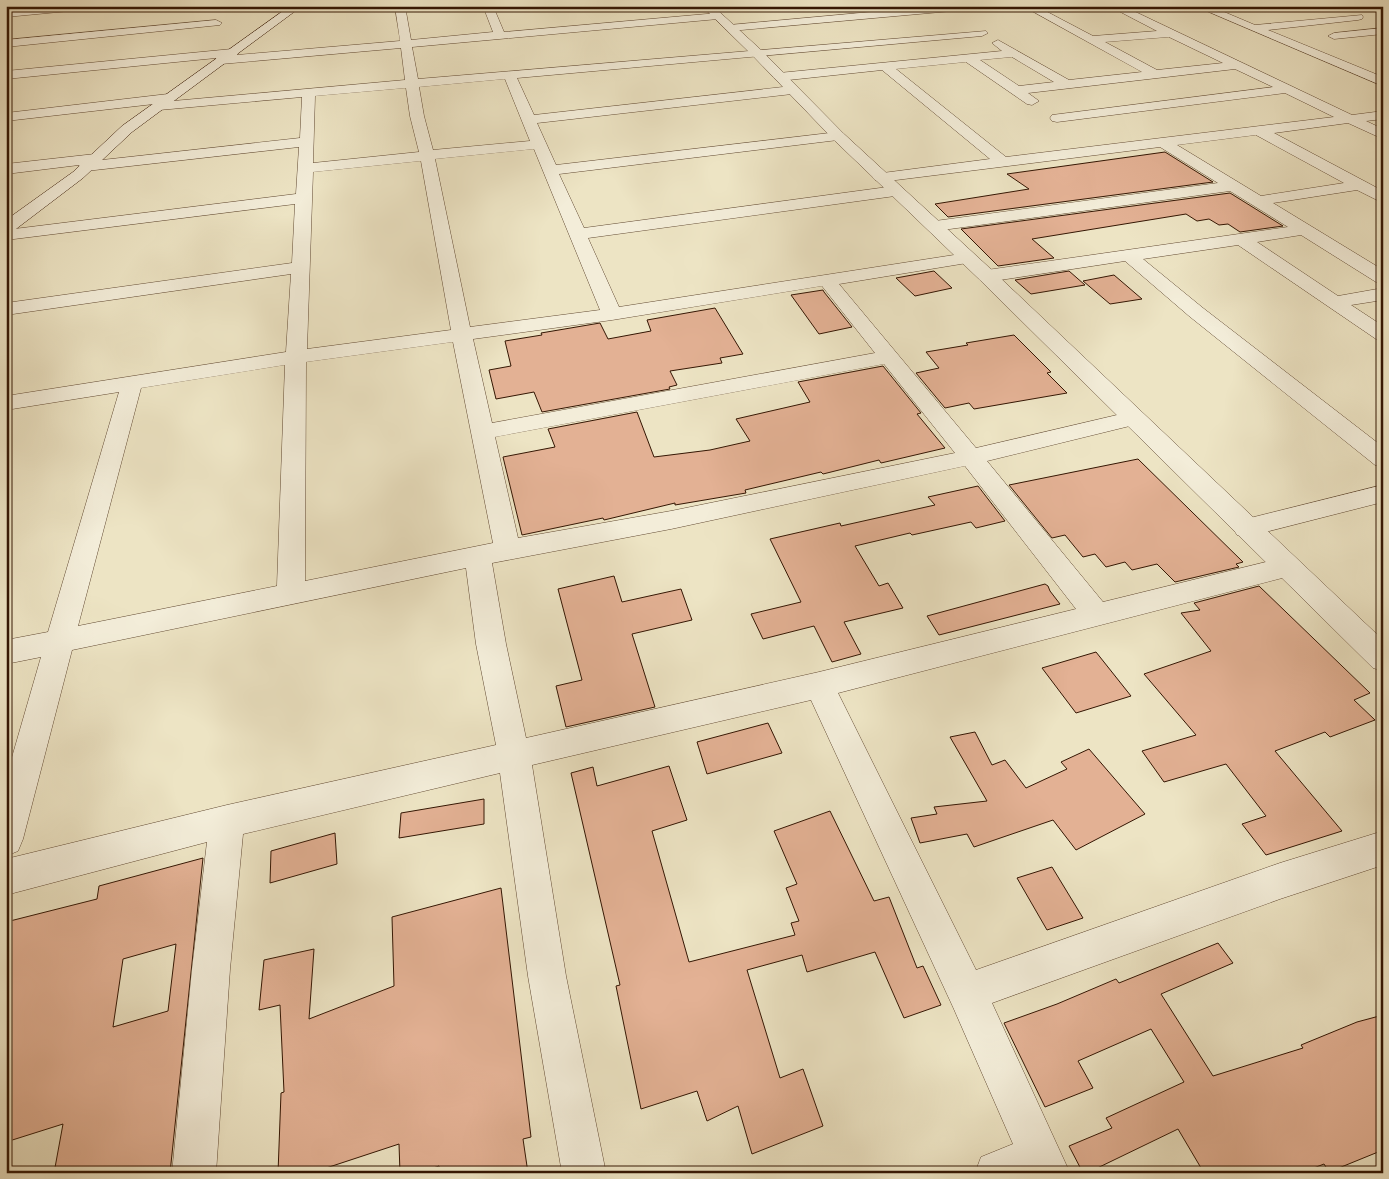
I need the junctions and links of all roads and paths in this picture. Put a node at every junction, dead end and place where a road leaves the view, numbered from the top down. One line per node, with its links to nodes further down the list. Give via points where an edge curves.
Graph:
1 (90, 6): 13 (street)
2 (297, 6): 38 (street)
3 (400, 6): 34 (street)
4 (489, 6): 28 (street)
5 (974, 6): 9 (street)
6 (1028, 6): 31 (street)
7 (1114, 6): 23 (street)
8 (1200, 6): 14 (street)
9 (944, 9): 11 (street); 26 (street)
10 (1336, 9): 17 (street)
11 (896, 10): 18 (street)
12 (812, 11): 18 (street)
13 (6, 14)
14 (1219, 14): 16 (street); 22 (street)
15 (718, 17): 18 (street); 20 (street); 36 (street)
16 (1193, 17)
17 (1358, 17): 19 (street); 21 (street)
18 (823, 20)
19 (1315, 22): 22 (street); 27 (street)
20 (627, 24): 28 (street); 29 (street)
21 (1383, 26)
22 (1254, 28): 25 (street); 32 (street)
23 (1171, 30): 30 (street); 31 (street); 40 (street)
24 (1383, 30): 27 (street)
25 (1225, 32)
26 (982, 33): 36 (street); 37 (street)
27 (1349, 34): 32 (street); 35 (street)
28 (500, 35): 34 (street)
29 (635, 35)
30 (1196, 35)
31 (1092, 40): 44 (street)
32 (1286, 42): 46 (street)
33 (6, 44): 38 (street, via 215,27)
34 (406, 44): 38 (street); 47 (street)
35 (1374, 44)
36 (756, 52): 43 (street, via 653,58); 48 (street)
37 (1014, 53): 39 (street); 49 (street)
38 (222, 55): 42 (street); 55 (street)
39 (969, 58): 41 (street); 52 (street)
40 (1237, 65): 44 (street); 51 (street)
41 (884, 66): 48 (street); 72 (street)
42 (32, 72): 45 (street); 50 (street)
43 (509, 74): 47 (street); 60 (street)
44 (1156, 74): 49 (street)
45 (6, 75)
46 (1383, 82)
47 (412, 83): 53 (street); 70 (street)
48 (786, 84): 60 (street); 64 (street)
49 (1066, 84): 52 (street)
50 (24, 86)
51 (1288, 89): 56 (street); 59 (street)
52 (1017, 90): 56 (street)
53 (309, 93): 55 (street); 66 (street)
54 (16, 101): 58 (street)
55 (163, 102): 58 (street); 71 (street)
56 (1049, 112): 61 (street)
57 (1383, 115): 59 (street)
58 (8, 116)
59 (1349, 119): 62 (street); 63 (street)
60 (530, 120): 68 (street)
61 (1073, 128)
62 (1258, 130): 67 (street); 78 (street)
63 (1383, 134)
64 (838, 136): 75 (street); 76 (street)
65 (1089, 138): 69 (street)
66 (307, 142): 71 (street); 73 (street)
67 (1162, 142): 69 (street); 77 (street)
68 (539, 144): 70 (street); 75 (street)
69 (1104, 149): 72 (street)
70 (427, 155): 73 (street); 99 (street)
71 (91, 162): 74 (street); 84 (street)
72 (1003, 162): 76 (street)
73 (305, 168): 80 (street)
74 (6, 169)
75 (551, 170): 86 (street)
76 (880, 177): 79 (street)
77 (1232, 186): 82 (street); 83 (street)
78 (1360, 186): 81 (street); 82 (street)
79 (895, 191): 83 (street); 86 (street)
80 (304, 198): 87 (street); 91 (street)
81 (1383, 198)
82 (1258, 201): 85 (street)
83 (935, 226): 90 (street)
84 (6, 228)
85 (1302, 230): 88 (street); 93 (street)
86 (579, 234): 98 (street)
87 (6, 235)
88 (1241, 239): 89 (street); 96 (street)
89 (1128, 256): 92 (street); 108 (street)
90 (967, 258): 92 (street); 94 (street)
91 (301, 267): 97 (street); 102 (street)
92 (987, 276): 105 (street)
93 (1383, 278)
94 (827, 281): 98 (street); 101 (street)
95 (1383, 294): 96 (street)
96 (1334, 302): 100 (street)
97 (6, 309)
98 (612, 314): 99 (street)
99 (462, 335): 102 (street); 106 (street)
100 (1383, 335)
101 (888, 356): 106 (street); 107 (street)
102 (296, 357): 103 (street); 113 (street)
103 (132, 383): 104 (street); 115 (street)
104 (6, 403)
105 (1134, 418): 107 (street); 110 (street)
106 (483, 432): 111 (street)
107 (971, 457): 111 (street, via 671,520); 114 (street)
108 (1383, 459)
109 (1383, 493): 110 (street)
110 (1246, 528): 112 (street)
111 (492, 553): 113 (street); 119 (street, via 491,644)
112 (1286, 567): 114 (street); 117 (street)
113 (291, 594): 115 (street)
114 (1096, 614): 118 (street)
115 (60, 641): 116 (street); 121 (street)
116 (6, 652)
117 (1383, 659)
118 (819, 685): 119 (street); 124 (street)
119 (514, 756): 120 (street); 127 (street, via 547,976)
120 (227, 821): 123 (street); 126 (street)
121 (6, 839)
122 (1383, 848): 124 (street, via 1280,881)
123 (6, 878)
124 (967, 993): 125 (street)
125 (1044, 1164): 128 (street)
126 (194, 1173)
127 (584, 1173)
128 (996, 1173)

